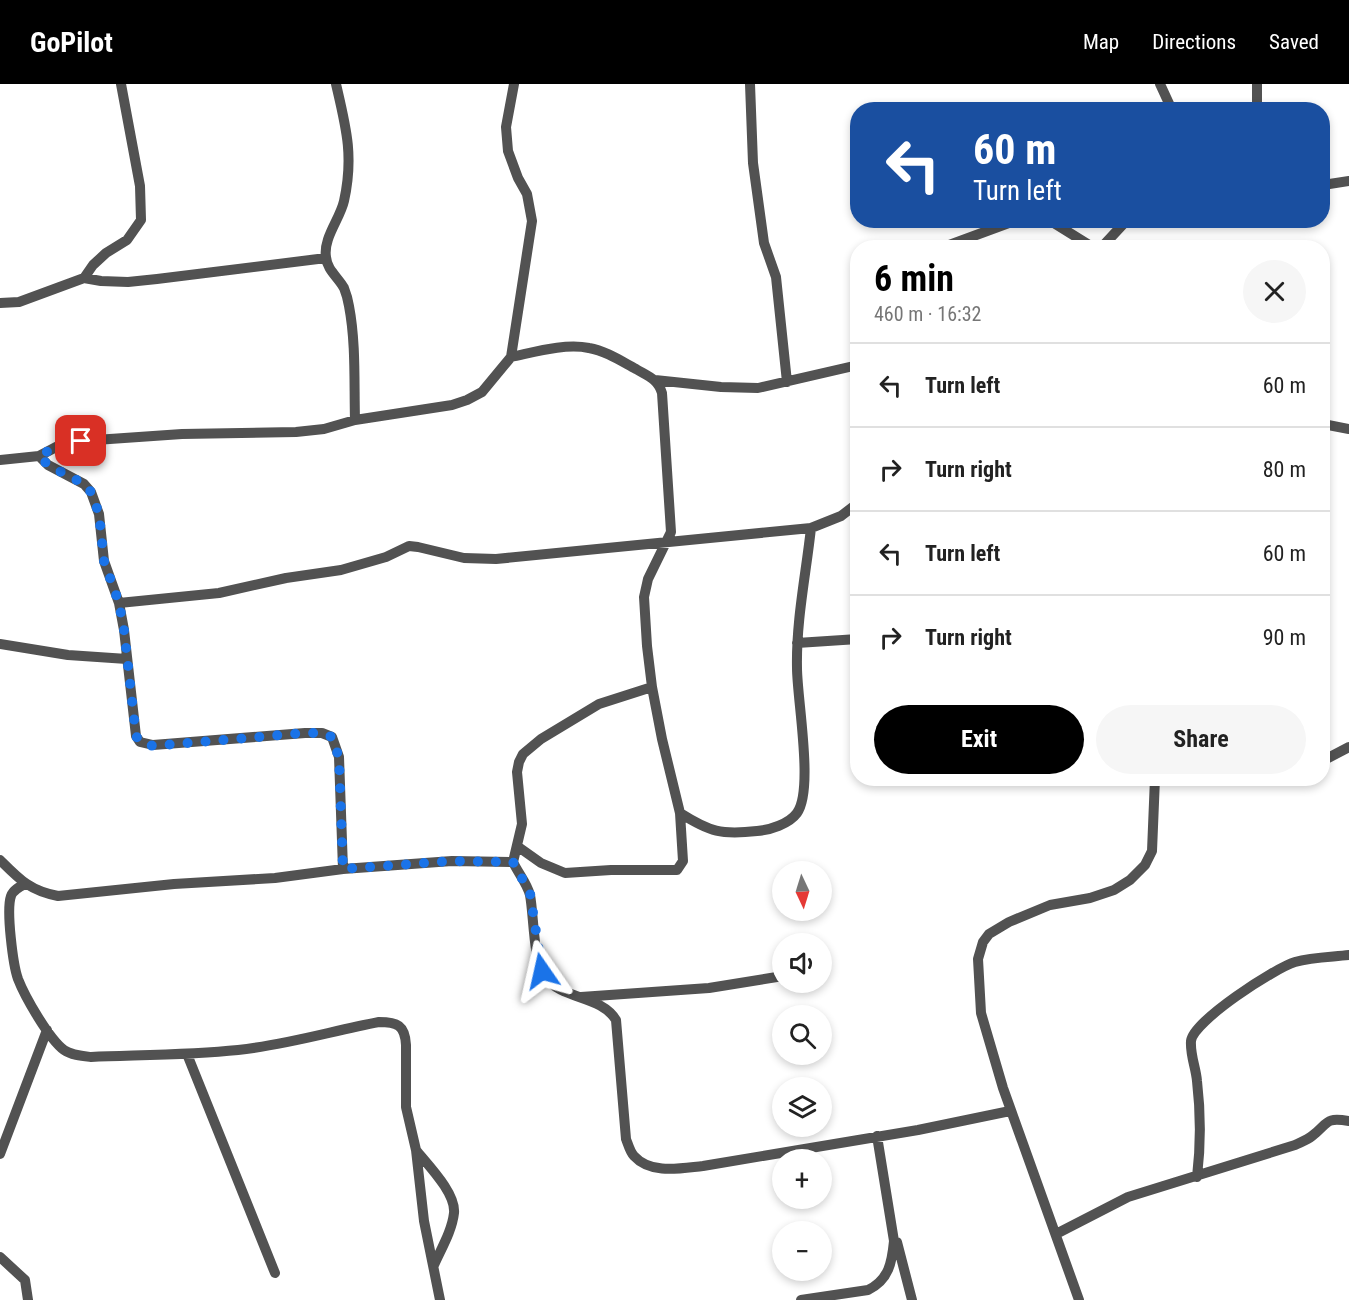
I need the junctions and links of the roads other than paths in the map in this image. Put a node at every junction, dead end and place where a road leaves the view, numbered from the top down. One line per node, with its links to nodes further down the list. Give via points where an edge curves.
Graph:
1 (121, 84): 18 (street, via 140,186 141,220 127,240 106,253)
2 (336, 84): 17 (street, via 349,141 349,168 344,203)
3 (514, 84): 20 (street, via 506,127 508,151 527,194 532,221)
4 (750, 84): 23 (street, via 753,163 764,243 776,277)
5 (1160, 84): 7 (street)
6 (1257, 84): 8 (street)
7 (1168, 102)
8 (1257, 102)
9 (1349, 182): 10 (street)
10 (1330, 184)
11 (995, 228): 14 (street)
12 (1062, 228): 15 (street)
13 (1120, 228): 16 (street)
14 (963, 240)
15 (1081, 240)
16 (1108, 240)
17 (326, 258): 18 (street, via 128,282); 24 (street, via 349,305)
18 (84, 278): 19 (street, via 25,300)
19 (0, 303)
20 (511, 357): 22 (street, via 587,347); 24 (street, via 482,392 467,400)
21 (850, 367): 23 (street)
22 (655, 380): 23 (street, via 739,387); 31 (street, via 662,393 671,525)
23 (787, 382)
24 (355, 420): 27 (street, via 296,432 103,438 58,446)
25 (1330, 425): 26 (street)
26 (1349, 429)
27 (39, 456): 28 (street); 32 (street, via 91,492 99,514 104,561)
28 (0, 460)
29 (850, 509): 30 (street)
30 (811, 528): 31 (street); 34 (street)
31 (668, 542): 32 (street, via 496,559 464,558 409,546 341,570 219,593); 37 (street, via 648,579 644,597)
32 (119, 603): 36 (street)
33 (850, 640): 34 (street)
34 (797, 643): 41 (street, via 804,751 803,792 798,811 792,819 768,830 734,833 704,828)
35 (0, 644): 36 (street)
36 (127, 659): 45 (street, via 136,736 145,744 305,733 332,737 339,758)
37 (652, 687): 41 (street); 42 (street, via 599,704 523,754 518,772 522,824)
38 (1349, 747): 39 (street)
39 (1330, 755)
40 (1158, 786): 52 (street, via 1153,801 1152,850 1145,865 1130,880 1104,894 1031,913 989,934 983,942 978,959 981,1013)
41 (680, 813): 42 (street, via 683,861 677,870 565,873 541,863)
42 (517, 846): 44 (street)
43 (0, 860): 46 (street)
44 (513, 862): 45 (street, via 452,861); 49 (street, via 530,893 542,971 550,982)
45 (343, 869): 46 (street, via 74,896 45,894)
46 (25, 884): 50 (street, via 11,896 14,964 18,980)
47 (1349, 955): 57 (street, via 1294,962 1228,1002 1196,1029 1191,1042 1202,1137)
48 (772, 977): 49 (street, via 709,988)
49 (578, 997): 54 (street, via 611,1012 616,1020 626,1139 633,1155 642,1163 670,1169 703,1166)
50 (47, 1030): 51 (street, via 64,1050 78,1055); 56 (street)
51 (187, 1054): 55 (street, via 284,1044 392,1022 405,1035 406,1107); 62 (street)
52 (1010, 1111): 54 (street); 59 (street)
53 (1349, 1121): 57 (street, via 1327,1121 1307,1140)
54 (877, 1136): 58 (street)
55 (416, 1150): 61 (street, via 420,1200); 61 (street, via 453,1203 452,1221)
56 (0, 1154)
57 (1197, 1177): 59 (street, via 1128,1197)
58 (894, 1229): 65 (street, via 891,1260 885,1278 876,1286); 66 (street)
59 (1056, 1234): 67 (street)
60 (0, 1257): 63 (street, via 25,1280)
61 (434, 1266): 64 (street)
62 (275, 1273)
63 (28, 1300)
64 (440, 1300)
65 (801, 1300)
66 (912, 1300)
67 (1078, 1300)

